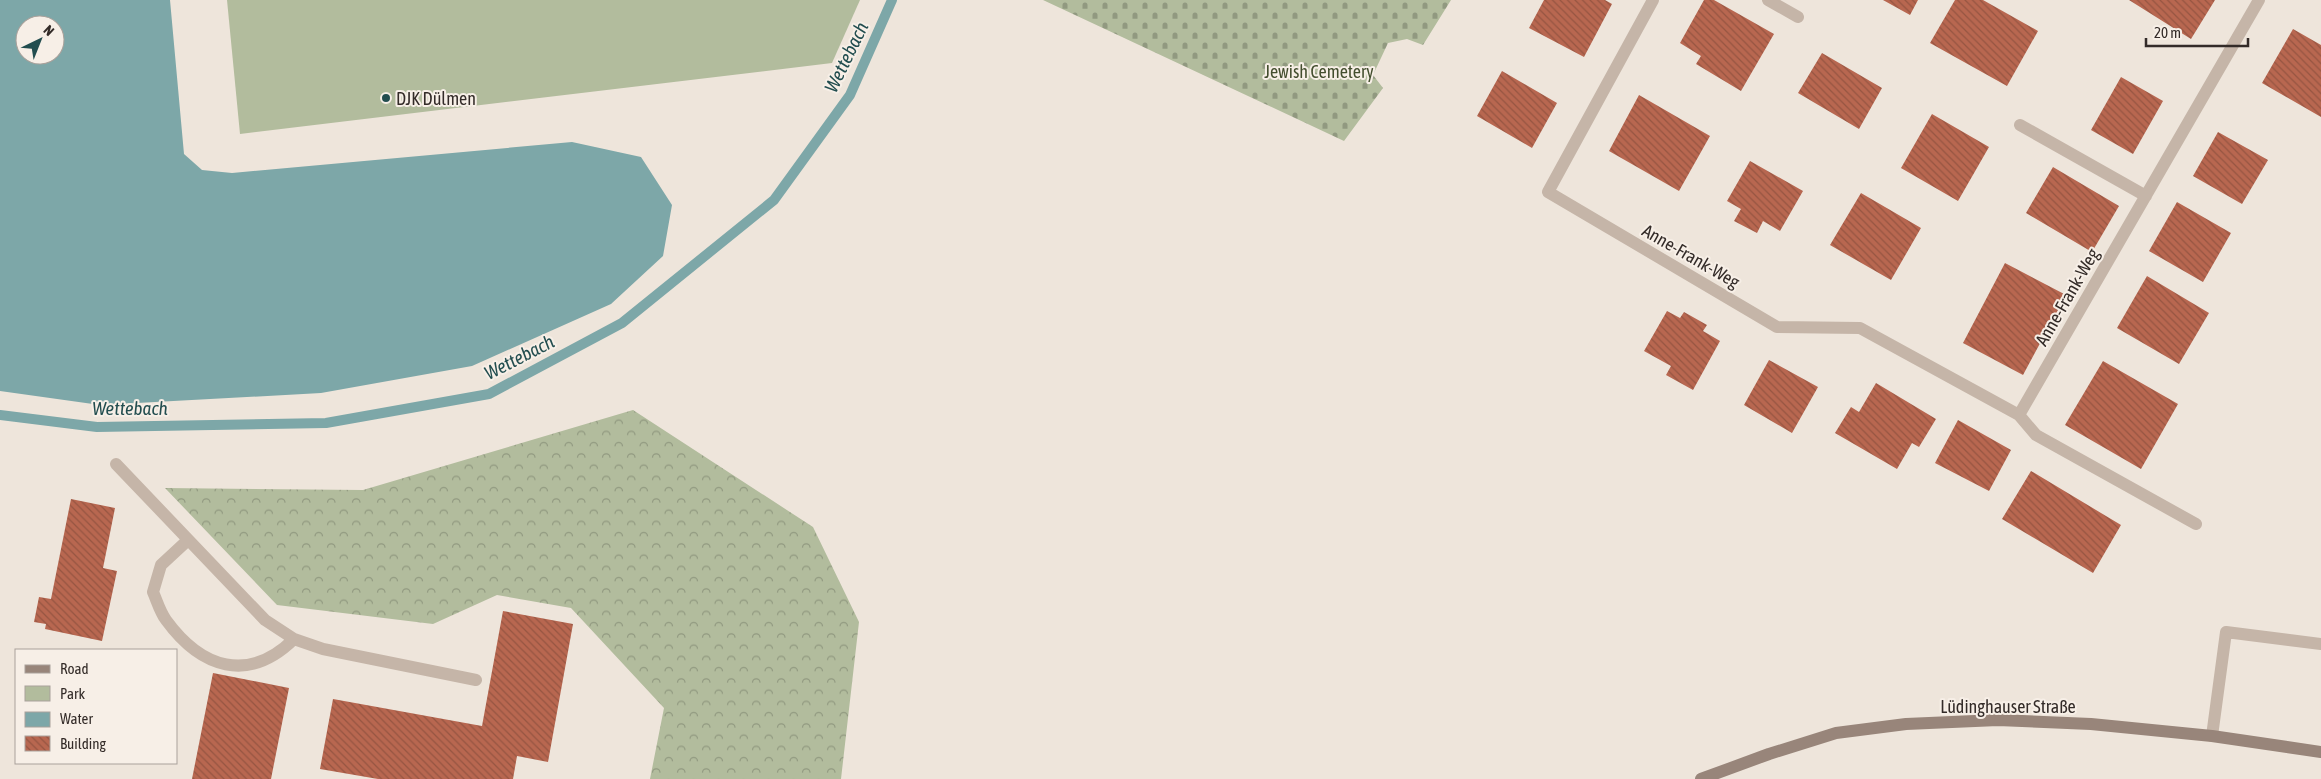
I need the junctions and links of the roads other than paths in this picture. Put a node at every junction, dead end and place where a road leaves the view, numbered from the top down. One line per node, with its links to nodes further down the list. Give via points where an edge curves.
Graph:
1 (1653, 0): 7 (street, Anne-Frank-Weg, via 1548,192 1777,327 1860,328)
2 (1768, 0): 4 (street)
3 (2259, 0): 6 (street, Anne-Frank-Weg)
4 (1798, 17)
5 (2020, 125): 6 (street)
6 (2146, 196): 7 (street, Anne-Frank-Weg)
7 (2019, 415): 9 (street, Anne-Frank-Weg, via 2036,435)
8 (116, 464): 10 (street)
9 (2196, 524)
10 (188, 540): 11 (street, via 265,620); 11 (street, via 161,565 153,592 165,618 186,643 210,661 236,666 266,661)
11 (294, 639): 13 (street, via 323,649)
12 (2321, 644): 14 (street, via 2226,632)
13 (476, 680)
14 (2212, 736): 15 (street, Lüdinghauser Straße); 16 (street, Lüdinghauser Straße, via 2091,724 1998,720 1906,724 1836,733)
15 (2321, 752)
16 (1701, 779)

